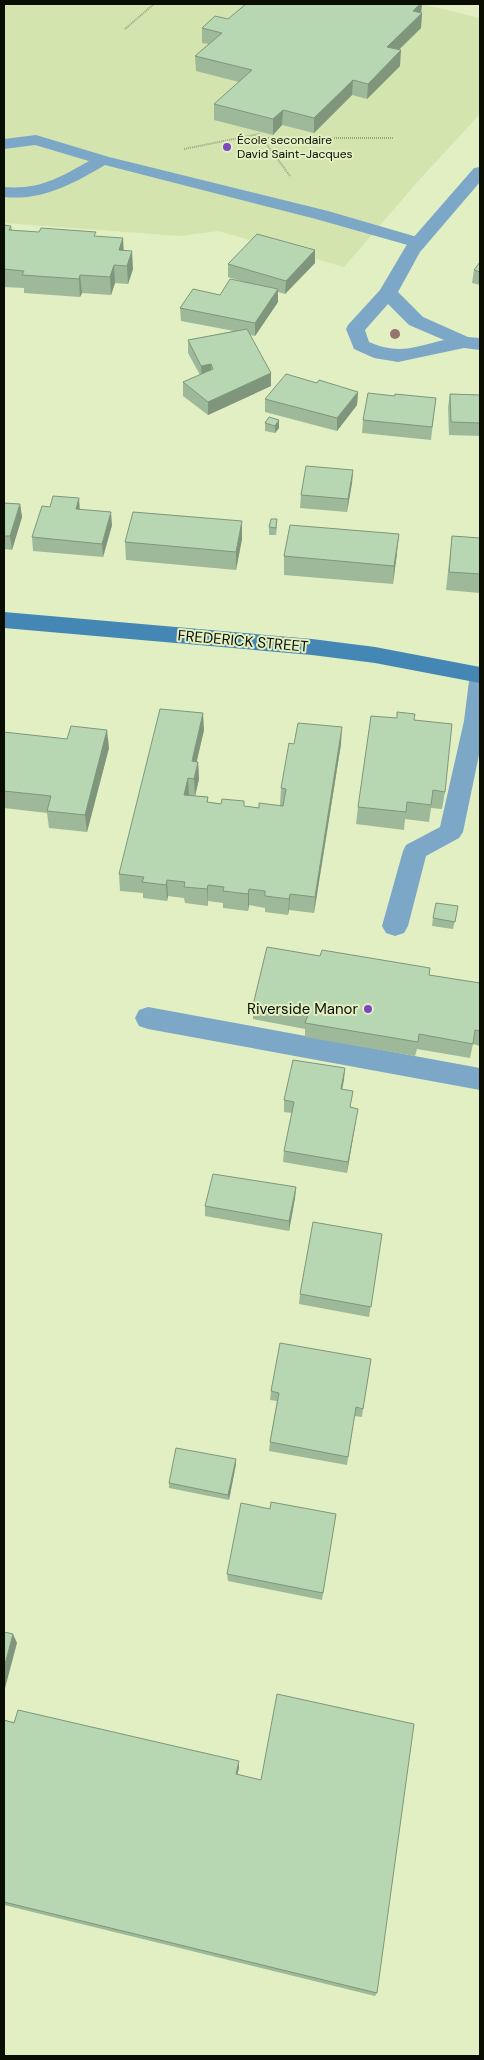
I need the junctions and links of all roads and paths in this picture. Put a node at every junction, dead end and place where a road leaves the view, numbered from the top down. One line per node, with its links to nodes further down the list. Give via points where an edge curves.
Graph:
1 (154, 4): 2 (path)
2 (125, 29)
3 (262, 138): 4 (path); 6 (path, via 259,134); 9 (path)
4 (393, 138)
5 (4, 144): 7 (lane, via 36,140)
6 (177, 150)
7 (103, 160): 10 (lane, via 50,189 16,194); 11 (lane, via 322,215)
8 (480, 172): 11 (street)
9 (290, 177)
10 (4, 192)
11 (418, 243): 12 (street)
12 (388, 293): 13 (street, via 416,321); 13 (street, via 355,329 361,345 381,354 398,356)
13 (472, 343)
14 (4, 620): 15 (main road, FREDERICK STREET, via 321,648)
15 (480, 675)
16 (480, 681): 17 (lane, via 475,722 451,832 416,851)
17 (395, 926)
18 (148, 1018): 19 (lane)
19 (480, 1079)

